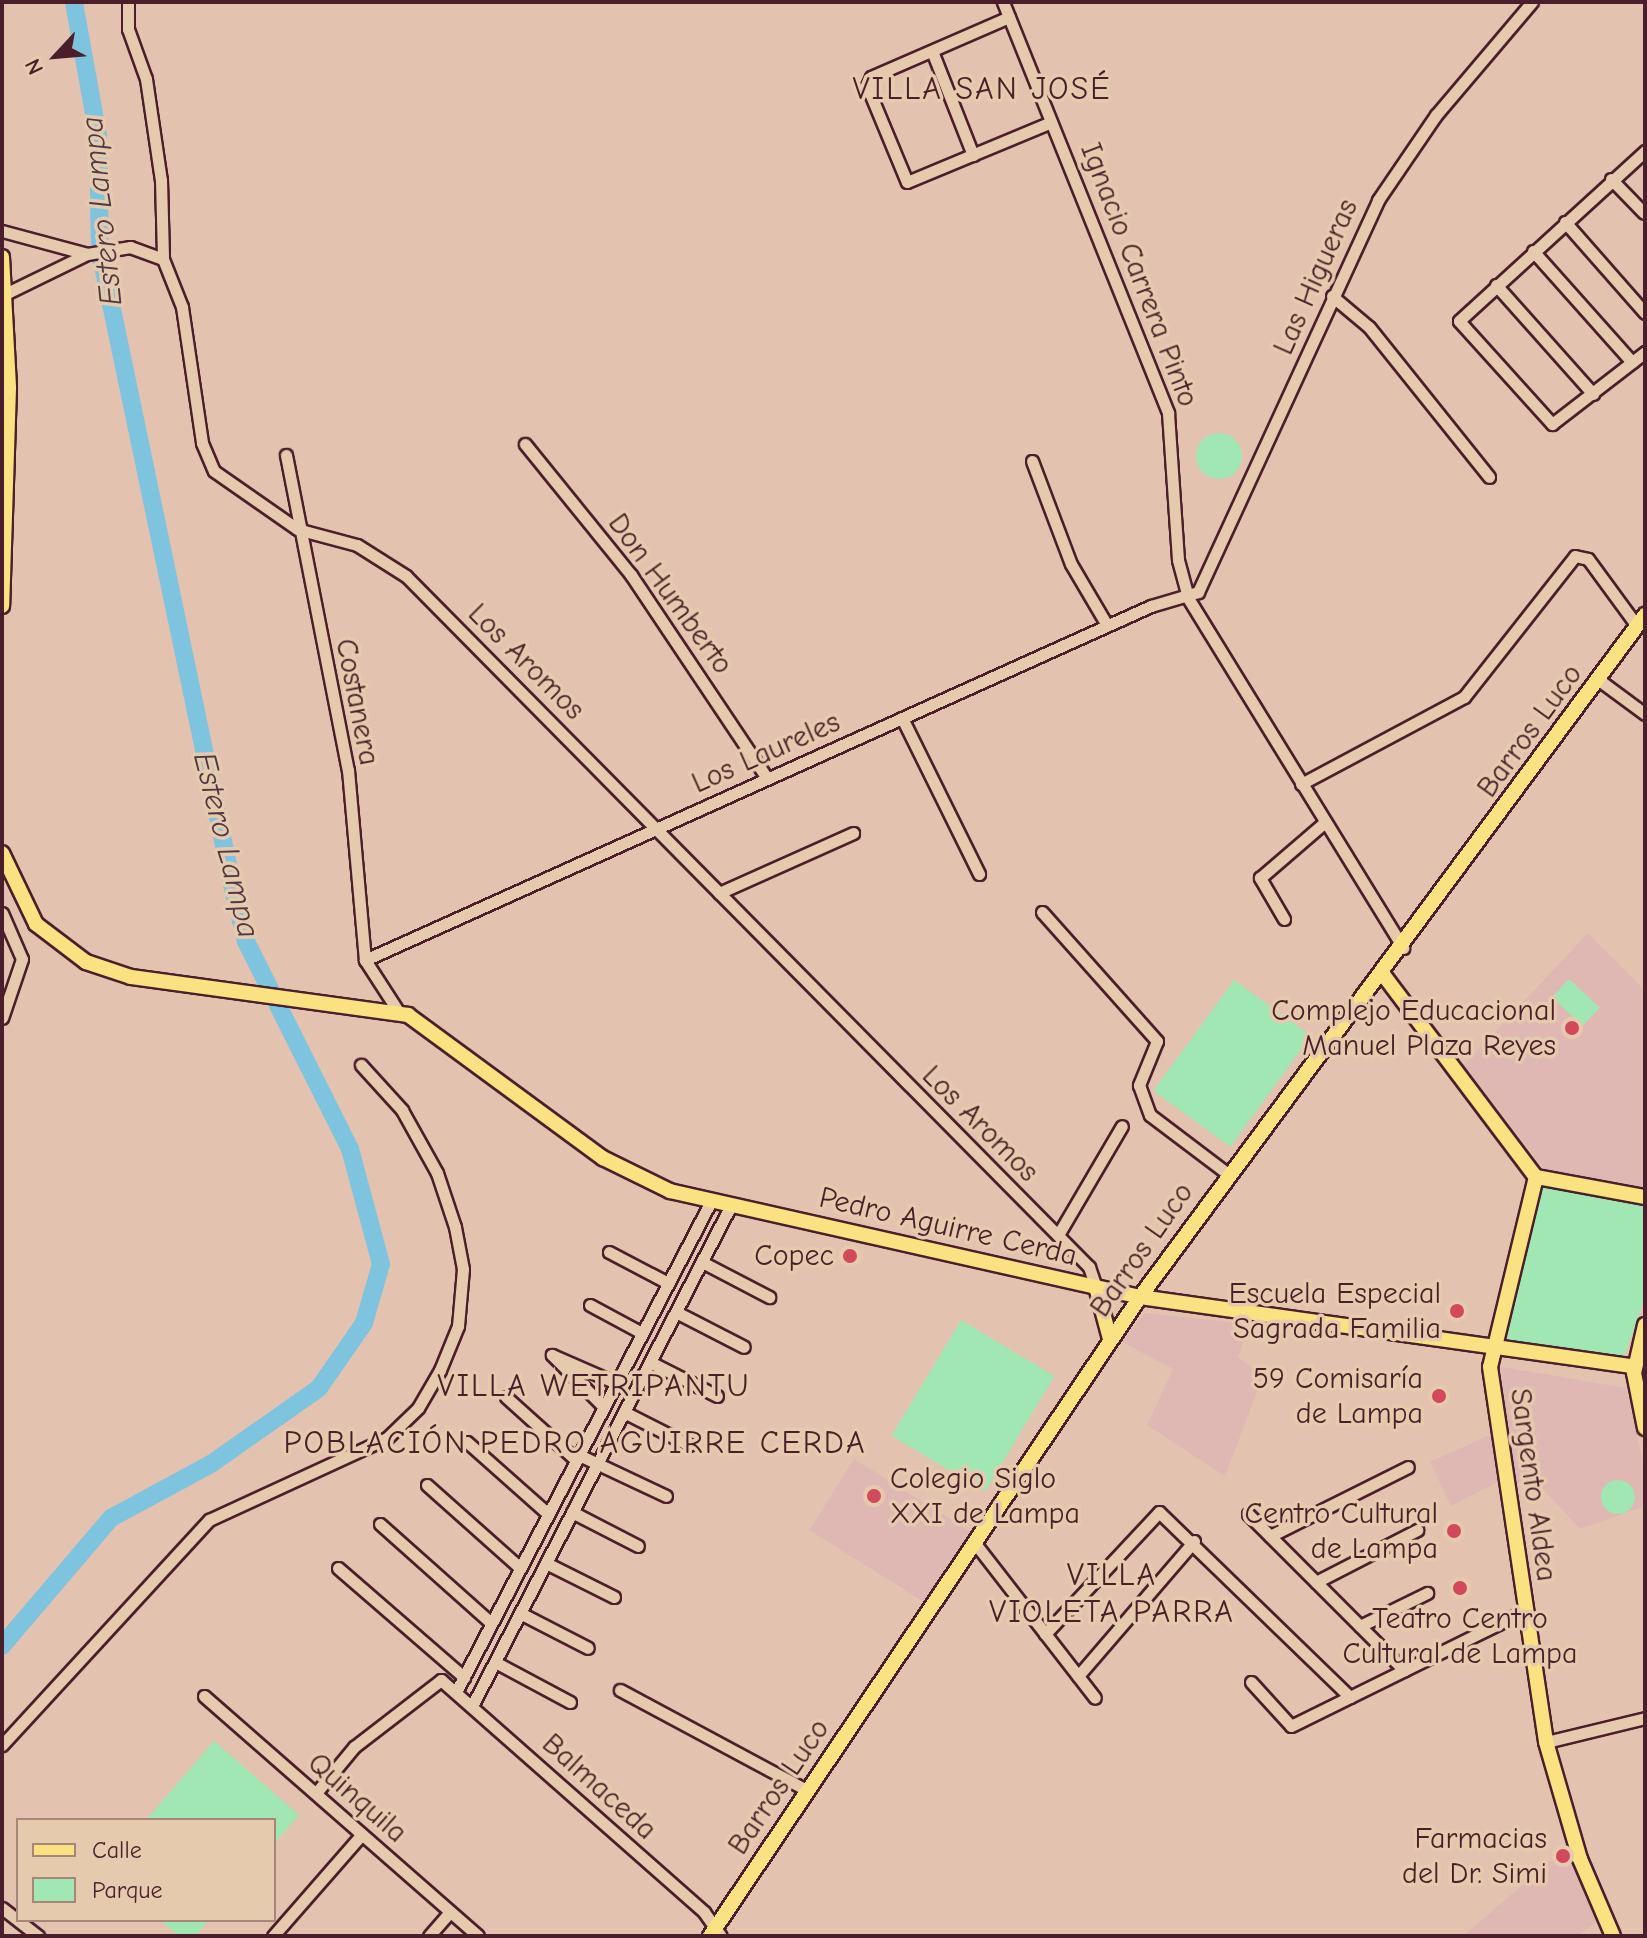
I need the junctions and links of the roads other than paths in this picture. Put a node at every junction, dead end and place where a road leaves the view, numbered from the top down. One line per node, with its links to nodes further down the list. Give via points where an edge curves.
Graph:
1 (128, 2): 16 (street, Los Aromos, via 128,29 146,79 161,180)
2 (1003, 2): 4 (street, Ignacio Carrera Pinto)
3 (1532, 2): 19 (street, Las Higueras, via 1400,163)
4 (1009, 17): 5 (street); 6 (street, Ignacio Carrera Pinto)
5 (932, 51): 8 (street); 8 (street, via 867,81 907,182)
6 (1051, 122): 8 (street); 30 (street, Ignacio Carrera Pinto, via 1168,413 1177,550)
7 (1645, 151): 9 (street)
8 (973, 155)
9 (1611, 179): 10 (street); 11 (street)
10 (1644, 213)
11 (1565, 222): 13 (street); 20 (street)
12 (2, 231): 14 (street)
13 (1533, 251): 17 (street); 22 (street)
14 (87, 254): 16 (street, via 130,247); 18 (street)
15 (2, 257): 18 (main road)
16 (163, 259): 28 (street, Los Aromos, via 182,307 207,458 223,479)
17 (1496, 285): 23 (street); 23 (street, via 1460,325 1550,423)
18 (5, 294): 29 (main road)
19 (1336, 299): 27 (street, via 1369,327); 30 (street, Las Higueras, via 1205,584)
20 (1645, 313)
21 (1645, 352): 22 (street)
22 (1632, 362): 23 (street)
23 (1593, 394)
24 (525, 444): 37 (street, Don Humberto, via 631,575)
25 (286, 455): 28 (street, Costanera)
26 (1032, 461): 33 (street, via 1071,564)
27 (1489, 477)
28 (297, 529): 40 (street, Los Aromos, via 357,545 406,576); 49 (street, Costanera, via 348,770)
29 (3, 540): 31 (main road)
30 (1188, 598): 33 (street, Los Laureles); 38 (street, Ignacio Carrera Pinto)
31 (2, 606)
32 (1641, 620): 34 (main road, Barros Luco); 38 (street, via 1588,559 1575,556 1464,697)
33 (1107, 625): 36 (street, Los Laureles)
34 (1599, 680): 35 (street); 48 (main road, Barros Luco)
35 (1645, 714)
36 (904, 722): 37 (street, Los Laureles); 43 (street)
37 (767, 778): 40 (street, Los Laureles)
38 (1301, 784): 39 (street, Ignacio Carrera Pinto)
39 (1325, 822): 47 (street, via 1260,878); 48 (street, Ignacio Carrera Pinto)
40 (656, 829): 44 (street, Los Aromos); 49 (street, Los Laureles)
41 (853, 833): 44 (street)
42 (2, 853): 51 (main road, Pedro Aguirre Cerda, via 23,905 55,942 112,972)
43 (979, 874)
44 (719, 893): 60 (street, Los Aromos)
45 (1042, 912): 55 (street, via 1157,1041 1140,1081 1150,1115)
46 (2, 913): 52 (street, via 22,959)
47 (1284, 919)
48 (1403, 948): 50 (main road, Barros Luco)
49 (365, 960): 51 (street)
50 (1382, 973): 55 (main road, Barros Luco); 56 (main road)
51 (398, 1011): 58 (main road, Pedro Aguirre Cerda, via 438,1031 616,1166)
52 (2, 1018)
53 (361, 1065): 128 (street, via 402,1110 437,1173 455,1227 463,1269 458,1326 440,1370 418,1408 387,1438 209,1520)
54 (1122, 1126): 60 (street)
55 (1228, 1174): 67 (main road, Barros Luco)
56 (1536, 1177): 57 (main road); 74 (main road, Sargento Aldea)
57 (1645, 1197)
58 (711, 1201): 59 (main road, Pedro Aguirre Cerda); 61 (street)
59 (731, 1205): 63 (street); 65 (main road, Pedro Aguirre Cerda)
60 (1058, 1235): 65 (street, Los Aromos, via 1092,1270)
61 (688, 1244): 63 (street); 64 (street)
62 (609, 1252): 64 (street)
63 (704, 1258): 66 (street); 69 (street)
64 (668, 1283): 71 (street)
65 (1096, 1287): 67 (main road, Pedro Aguirre Cerda); 72 (main road)
66 (769, 1297)
67 (1140, 1297): 72 (main road, Barros Luco); 74 (main road, Pedro Aguirre Cerda)
68 (590, 1305): 71 (street)
69 (676, 1312): 73 (street); 75 (street)
70 (1645, 1325): 76 (main road)
71 (642, 1333): 77 (street)
72 (1110, 1339): 99 (main road, Barros Luco)
73 (744, 1347)
74 (1492, 1348): 76 (main road, Pedro Aguirre Cerda); 107 (main road, Sargento Aldea)
75 (650, 1362): 78 (street); 81 (street)
76 (1635, 1367): 82 (main road)
77 (616, 1383): 80 (street); 80 (street, via 552,1355)
78 (717, 1396)
79 (506, 1397): 87 (street)
80 (604, 1407): 83 (street)
81 (624, 1412): 85 (street); 86 (street)
82 (1645, 1428)
83 (586, 1440): 86 (street); 87 (street)
84 (467, 1442): 93 (street)
85 (689, 1445)
86 (605, 1450): 88 (street)
87 (578, 1458): 88 (street); 93 (street)
88 (598, 1463): 91 (street); 92 (street)
89 (1408, 1467): 97 (street)
90 (427, 1485): 103 (street)
91 (666, 1496)
92 (572, 1512): 100 (street); 101 (street)
93 (548, 1514): 103 (street)
94 (1248, 1514): 97 (street)
95 (380, 1524): 109 (street)
96 (1417, 1530): 104 (street)
97 (1270, 1536): 104 (street)
98 (1194, 1541): 111 (street, via 1159,1512); 116 (street); 122 (street)
99 (974, 1542): 111 (street); 129 (main road, Barros Luco)
100 (638, 1546)
101 (546, 1563): 106 (street); 108 (street)
102 (338, 1568): 115 (street)
103 (520, 1568): 109 (street)
104 (1316, 1582): 110 (street)
105 (1427, 1593): 110 (street)
106 (614, 1597)
107 (1525, 1611): 114 (street); 127 (main road, Sargento Aldea)
108 (520, 1613): 112 (street); 113 (street)
109 (491, 1623): 115 (street)
110 (1360, 1626): 114 (street)
111 (1045, 1634): 116 (street)
112 (588, 1648)
113 (495, 1662): 117 (street); 124 (street)
114 (1404, 1670): 122 (street)
115 (466, 1672): 117 (street); 120 (street)
116 (1078, 1676): 123 (street)
117 (487, 1678): 125 (street)
118 (1251, 1682): 122 (street, via 1291,1726)
119 (620, 1690): 129 (street)
120 (456, 1692): 125 (street, Balmaceda); 130 (street, Balmaceda, via 439,1680 354,1747)
121 (204, 1696): 130 (street, Quinquila)
122 (1350, 1697)
123 (1095, 1698)
124 (570, 1702)
125 (472, 1706): 134 (street, Balmaceda)
126 (1645, 1718): 127 (street)
127 (1546, 1742): 139 (main road, Sargento Aldea, via 1580,1859)
128 (2, 1745)
129 (808, 1791): 134 (main road, Barros Luco)
130 (316, 1793): 131 (street, Quinquila)
131 (362, 1834): 132 (street, Quinquila); 136 (street)
132 (450, 1912): 137 (street); 138 (street, Quinquila)
133 (20, 1922): 135 (street)
134 (716, 1933)
135 (38, 1936)
136 (273, 1936)
137 (429, 1936)
138 (478, 1936)
139 (1613, 1936)

